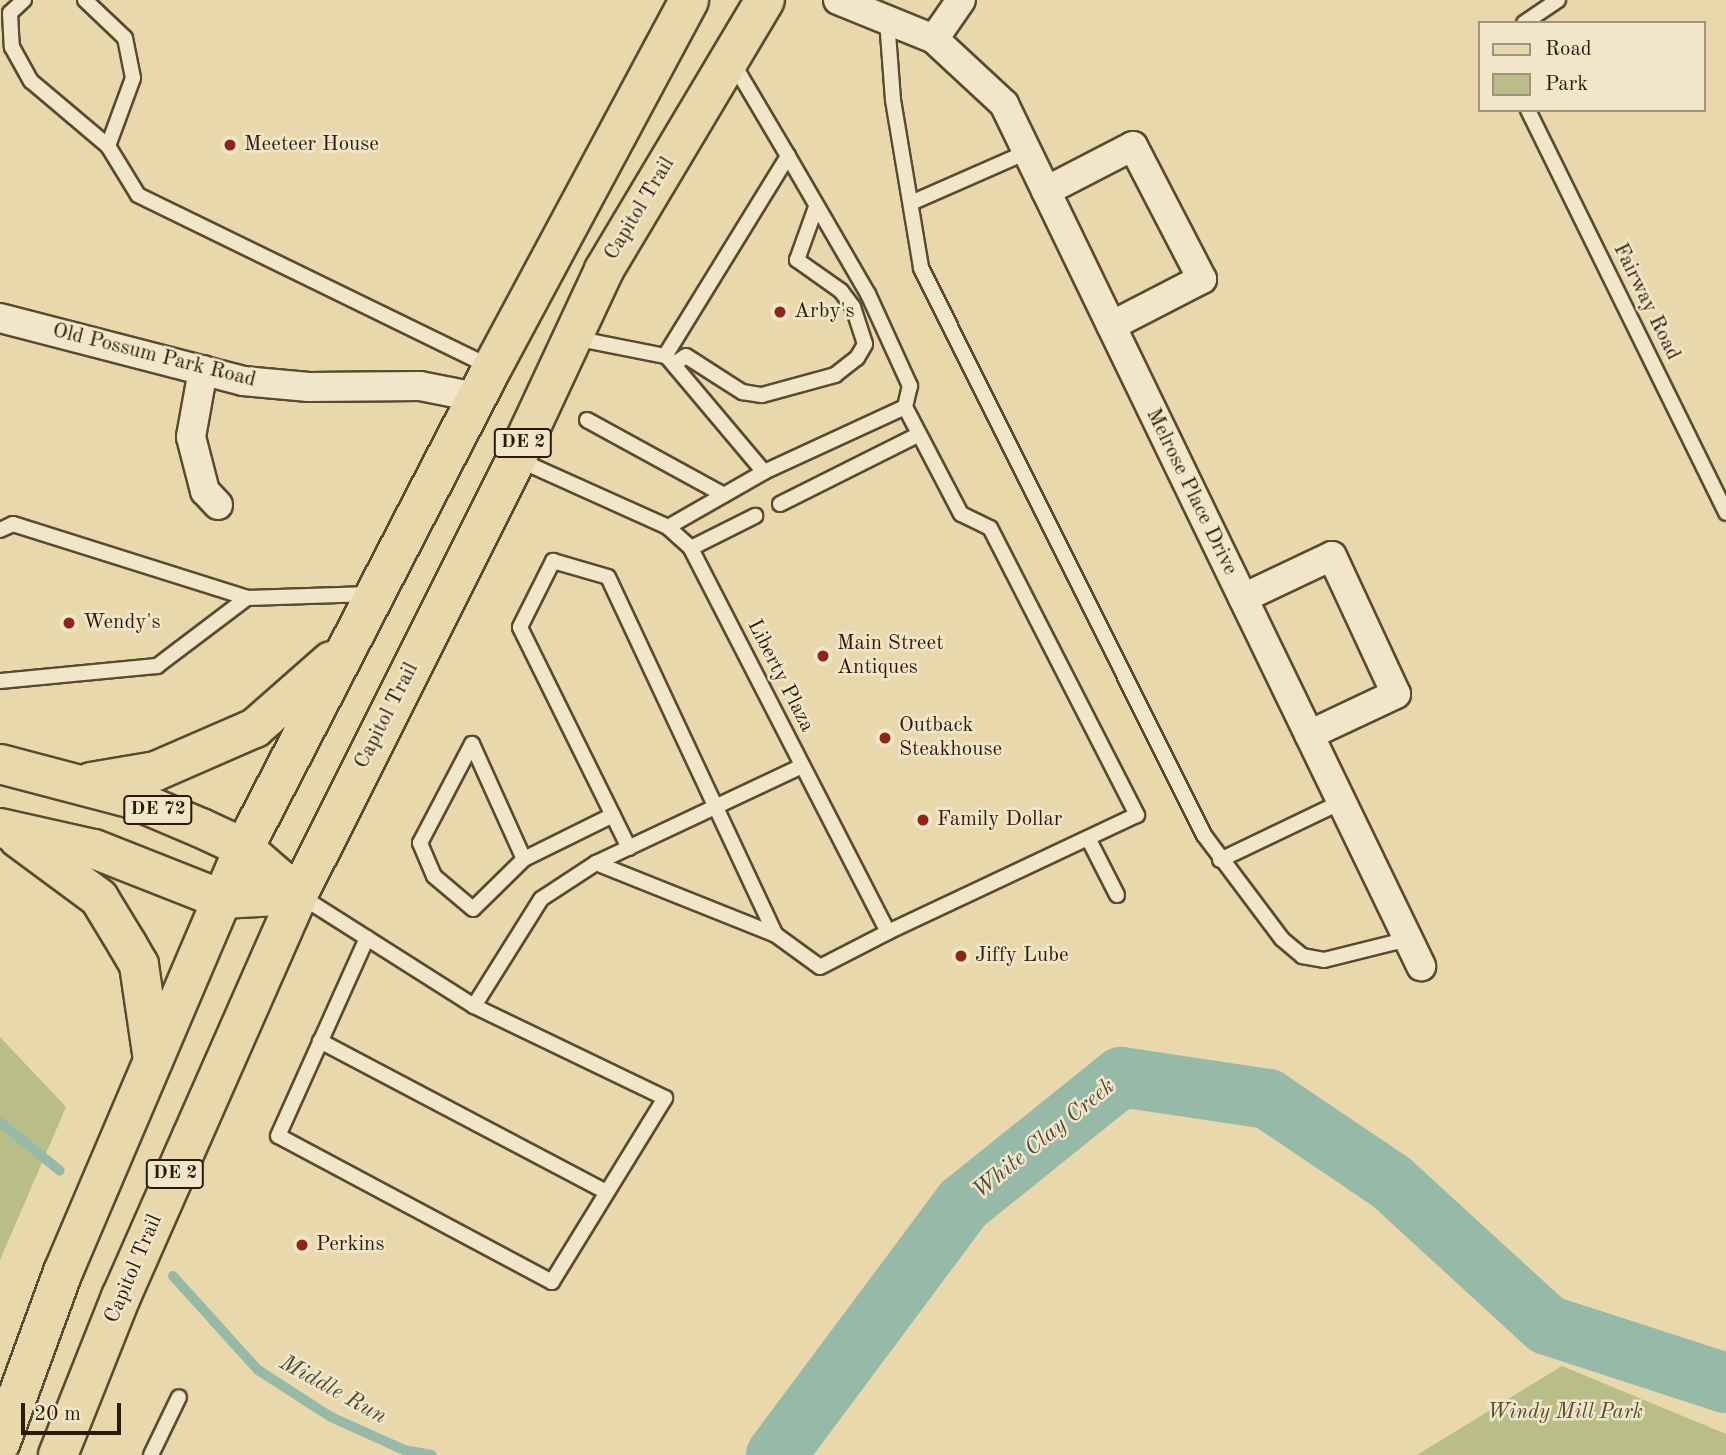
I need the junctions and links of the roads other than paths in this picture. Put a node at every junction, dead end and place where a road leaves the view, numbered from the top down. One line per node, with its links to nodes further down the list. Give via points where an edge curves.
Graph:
1 (24, 0): 13 (lane, via 10,13 12,47 31,81)
2 (86, 0): 13 (lane, via 125,38 133,78)
3 (689, 0): 24 (main road, DE 2)
4 (765, 0): 11 (main road, Capitol Trail / DE 2)
5 (838, 0): 8 (street, Melrose Place Drive)
6 (961, 0): 10 (street)
7 (1558, 0): 9 (lane)
8 (887, 20): 10 (street, Melrose Place Drive); 17 (lane, via 893,100)
9 (1527, 21)
10 (934, 39): 14 (street, Melrose Place Drive, via 1004,104)
11 (730, 58): 15 (lane); 21 (main road, Capitol Trail / DE 2, via 604,270)
12 (1529, 112): 33 (lane, Fairway Road)
13 (108, 146): 24 (lane, via 138,195)
14 (1027, 152): 16 (street, Melrose Place Drive); 17 (lane)
15 (788, 156): 18 (lane); 22 (lane)
16 (1046, 191): 20 (street, Melrose Place Drive); 20 (street, via 1133,146 1202,279)
17 (913, 202): 55 (lane, via 912,235 921,268)
18 (816, 207): 22 (lane, via 797,260 841,291 853,307 865,344 857,358 835,375 762,395 742,392 686,356); 25 (lane, via 868,294 910,386)
19 (0, 318): 23 (street, Old Possum Park Road)
20 (1111, 326): 40 (street, Melrose Place Drive)
21 (573, 337): 22 (lane); 28 (main road, Capitol Trail / DE 2)
22 (669, 360): 29 (lane)
23 (204, 370): 24 (street, Old Possum Park Road, via 256,382 309,387); 32 (street, via 191,437 205,491)
24 (484, 382): 38 (main road, DE 2)
25 (905, 407): 27 (lane); 29 (lane)
26 (587, 420): 30 (lane)
27 (918, 435): 31 (lane); 51 (lane, via 961,514 990,528 1137,815)
28 (516, 458): 35 (lane, Liberty Plaza); 57 (main road, Capitol Trail / DE 2)
29 (764, 472): 30 (lane)
30 (724, 495): 35 (lane)
31 (780, 504)
32 (218, 505)
33 (1726, 513)
34 (755, 516): 37 (lane)
35 (668, 527): 37 (lane, Liberty Plaza)
36 (0, 530): 39 (lane, via 13,524)
37 (691, 548): 45 (lane, Liberty Plaza)
38 (375, 594): 39 (lane); 41 (main road, DE 2)
39 (247, 598): 42 (lane, via 157,666)
40 (1243, 598): 43 (street, Melrose Place Drive); 43 (street, via 1332,556 1396,694)
41 (348, 645): 46 (main road, via 255,728 156,771); 52 (main road, DE 2)
42 (0, 681)
43 (1309, 735): 47 (street, Melrose Place Drive)
44 (0, 764): 46 (main road, DE 72)
45 (802, 766): 48 (lane); 60 (lane, Liberty Plaza)
46 (78, 784): 52 (main road, DE 72, via 131,798)
47 (1341, 802): 55 (lane); 63 (street, Melrose Place Drive)
48 (715, 806): 49 (lane, via 608,577 553,561 520,627); 53 (lane); 61 (lane)
49 (613, 815): 53 (lane); 54 (lane)
50 (3, 828): 59 (main road, via 94,849); 67 (main road, via 99,898 139,965)
51 (1087, 838): 58 (lane); 60 (lane)
52 (244, 848): 57 (main road, DE 72); 59 (main road, DE 2)
53 (629, 848): 56 (lane)
54 (524, 859): 54 (lane, via 482,767 471,744 420,843 433,876 473,909)
55 (1220, 860): 63 (lane, via 1282,939 1301,956 1324,960)
56 (596, 863): 61 (lane); 65 (lane, via 541,899)
57 (298, 895): 59 (main road); 62 (lane); 71 (main road, Capitol Trail / DE 2, via 121,1297)
58 (1117, 895)
59 (221, 899): 67 (main road, DE 2)
60 (888, 932): 61 (lane, via 820,967)
61 (776, 935)
62 (367, 938): 65 (lane); 66 (lane)
63 (1408, 939): 64 (street, Melrose Place Drive)
64 (1420, 966)
65 (474, 1006): 68 (lane, via 665,1098)
66 (320, 1041): 68 (lane); 68 (lane, via 278,1136 552,1282)
67 (153, 1060): 70 (main road, DE 2, via 63,1272)
68 (607, 1192)
69 (179, 1397): 72 (lane)
70 (0, 1444)
71 (65, 1451)
72 (151, 1455)

